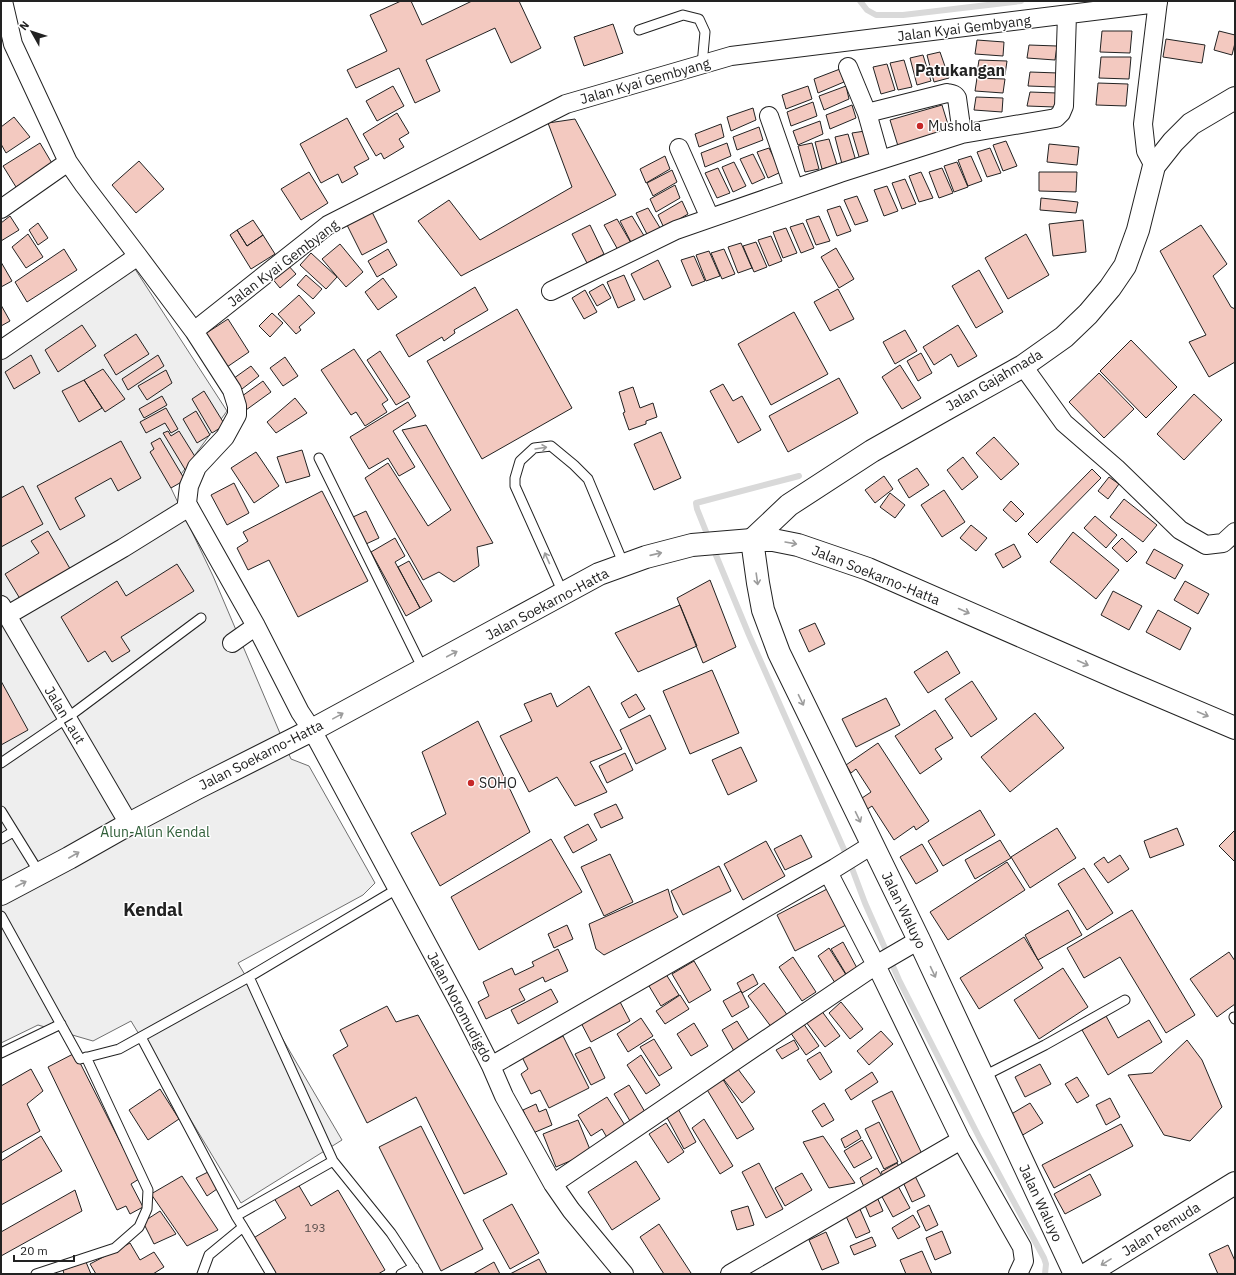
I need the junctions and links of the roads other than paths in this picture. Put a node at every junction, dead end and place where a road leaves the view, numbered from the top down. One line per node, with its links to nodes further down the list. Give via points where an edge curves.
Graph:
1 (3, 1): 5 (street)
2 (1158, 2): 3 (street, Jalan Kyai Gembyang); 15 (street, via 1143,124 1146,151)
3 (1067, 15): 6 (street, Jalan Kyai Gembyang, via 731,56); 11 (street, via 1064,106 1061,113 1056,118 1048,120)
4 (639, 30): 6 (lane, via 683,15 699,19 705,32)
5 (7, 48): 14 (street)
6 (702, 65): 21 (street, Jalan Kyai Gembyang, via 566,104 328,225)
7 (848, 67): 9 (street)
8 (1235, 98): 15 (main road, Jalan Gajahmada, via 1191,124)
9 (867, 113): 11 (street, via 947,93 952,94 958,98); 13 (street)
10 (769, 116): 16 (street)
11 (962, 134): 13 (street)
12 (679, 148): 18 (street)
13 (880, 159): 16 (street)
14 (68, 162): 17 (street); 19 (street)
15 (1154, 166): 23 (main road, Jalan Gajahmada, via 1138,230 1125,266 1088,314 1064,337)
16 (794, 188): 18 (street)
17 (1, 209)
18 (710, 218): 20 (street, via 676,230)
19 (138, 256): 21 (street); 22 (street)
20 (551, 291)
21 (194, 331): 25 (street, via 232,390 237,415 226,437 197,467 189,486)
22 (1, 350)
23 (1023, 366): 26 (street, via 1064,423 1116,468 1180,530 1206,545 1223,543); 27 (main road, Jalan Gajahmada, via 872,451 789,505)
24 (320, 458): 34 (lane)
25 (189, 507): 30 (street, via 123,548); 32 (street, Jalan Notomudigdo)
26 (1235, 532)
27 (742, 541): 28 (main road, Jalan Soekarno-Hatta, one-way to 27, via 692,545); 36 (main road, Jalan Soekarno-Hatta, one-way to 36, via 773,540 798,545 868,569); 43 (main road, Jalan Waluyo, one-way to 43, via 758,583 763,610 778,654)
28 (624, 565): 29 (main road, Jalan Soekarno-Hatta, via 599,574); 29 (lane, one-way to 28, via 515,486 520,461 534,448 551,446 588,479)
29 (563, 593): 34 (main road, Jalan Soekarno-Hatta, one-way to 29)
30 (4, 611): 35 (street, Jalan Laut)
31 (201, 618): 35 (lane)
32 (256, 626): 33 (street); 37 (street, Jalan Notomudigdo, via 300,712)
33 (232, 643)
34 (423, 669): 37 (main road, Jalan Soekarno-Hatta, one-way to 34)
35 (67, 718): 38 (lane); 40 (street, Jalan Laut)
36 (1235, 728)
37 (312, 730): 40 (main road, Jalan Soekarno-Hatta); 46 (street, Jalan Notomudigdo)
38 (1, 763)
39 (1, 811): 41 (lane)
40 (129, 824): 45 (main road, Jalan Soekarno-Hatta, one-way to 40)
41 (13, 832): 42 (lane); 45 (lane)
42 (1, 839)
43 (866, 848): 44 (street); 49 (main road, Jalan Waluyo)
44 (832, 870): 50 (street); 57 (street)
45 (40, 874): 47 (main road, Jalan Soekarno-Hatta, one-way to 45)
46 (397, 889): 51 (lane); 57 (street, Jalan Notomudigdo)
47 (1, 894)
48 (1, 916): 53 (lane)
49 (913, 944): 50 (street); 58 (main road, Jalan Waluyo, one-way to 58)
50 (880, 963): 59 (street); 61 (street)
51 (249, 977): 54 (lane); 60 (lane)
52 (1124, 1000): 58 (lane)
53 (61, 1024): 55 (lane); 56 (lane, via 80,1059)
54 (141, 1036): 56 (lane, via 119,1048); 63 (lane)
55 (1, 1053)
56 (86, 1057): 66 (lane, via 148,1190 147,1209 139,1227 114,1248)
57 (491, 1066): 61 (street, Jalan Notomudigdo, via 504,1096)
58 (982, 1077): 73 (main road, Jalan Waluyo)
59 (961, 1140): 71 (street); 72 (street, via 1022,1247 1024,1261)
60 (333, 1161): 63 (lane); 65 (lane, via 391,1233)
61 (553, 1184): 70 (street, Jalan Notomudigdo)
62 (1235, 1184): 74 (main road, Jalan Pemuda, one-way to 74)
63 (236, 1216): 64 (lane)
64 (243, 1227): 67 (lane, via 209,1255); 68 (lane)
65 (416, 1271): 69 (lane)
66 (36, 1274)
67 (202, 1274)
68 (271, 1274)
69 (402, 1274)
70 (624, 1274)
71 (730, 1274)
72 (1018, 1274)
73 (1075, 1274)
74 (1087, 1274)

